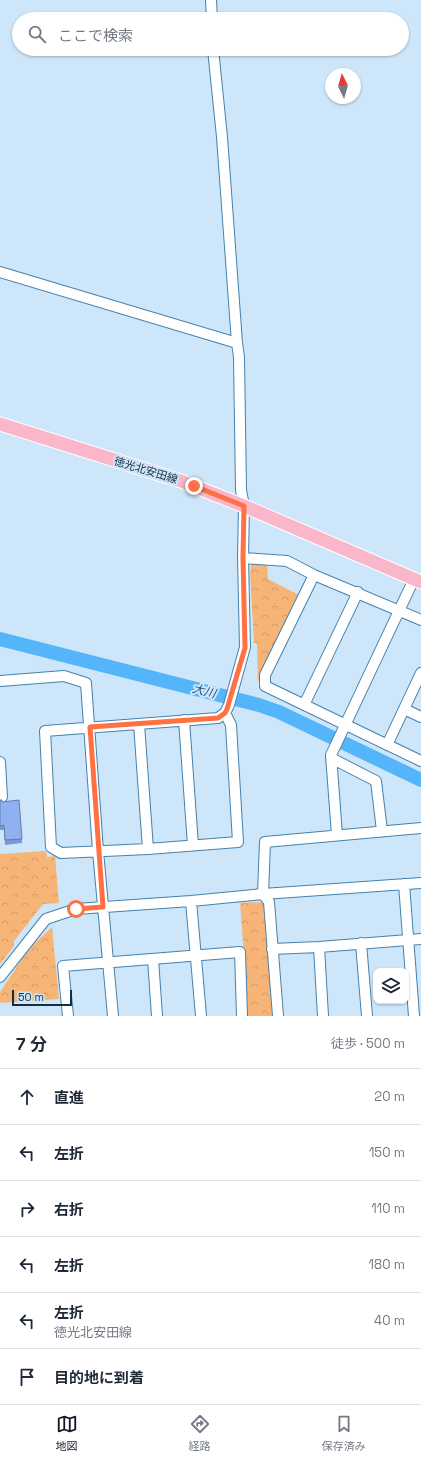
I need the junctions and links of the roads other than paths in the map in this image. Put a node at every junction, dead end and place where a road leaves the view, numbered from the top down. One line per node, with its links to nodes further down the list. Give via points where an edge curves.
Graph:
1 (211, 0): 2 (street)
2 (212, 12)
3 (214, 56): 5 (street)
4 (0, 272): 5 (street)
5 (237, 343): 7 (street, via 240,357 241,490)
6 (0, 424): 7 (main road, 徳光北安田線, via 182,480)
7 (244, 506): 8 (street); 10 (main road, 徳光北安田線)
8 (243, 558): 9 (street, via 287,561); 17 (street, via 245,648)
9 (314, 575): 11 (street); 16 (street, via 265,675 265,686)
10 (417, 580): 12 (street)
11 (358, 592): 12 (street); 16 (street)
12 (399, 611): 13 (street); 23 (street)
13 (421, 620)
14 (421, 673): 18 (street)
15 (0, 681): 22 (street, via 64,676 86,683)
16 (304, 705): 23 (street)
17 (227, 709): 20 (street, via 218,718); 32 (street, via 231,725 238,842)
18 (404, 710): 19 (street); 24 (street)
19 (421, 717)
20 (184, 720): 21 (street); 32 (street)
21 (139, 724): 22 (street); 33 (street)
22 (90, 727): 34 (street); 34 (street, via 45,731 51,847 61,853)
23 (345, 727): 24 (street); 25 (street)
24 (387, 745): 27 (street)
25 (331, 758): 30 (street, via 376,781); 31 (street)
26 (0, 762): 28 (street)
27 (421, 762)
28 (0, 797)
29 (421, 828): 30 (street)
30 (382, 831): 31 (street)
31 (337, 835): 37 (street, via 265,842)
32 (193, 845): 33 (street)
33 (148, 849): 34 (street)
34 (98, 851): 39 (street)
35 (421, 883): 36 (street)
36 (404, 884): 37 (street); 41 (street)
37 (264, 894): 38 (street); 44 (street, via 269,902)
38 (191, 901): 39 (street); 45 (street)
39 (103, 907): 47 (street); 48 (street, via 76,909 46,919)
40 (421, 938): 41 (street)
41 (408, 940): 42 (street); 57 (street)
42 (361, 943): 43 (street); 56 (street)
43 (319, 947): 44 (street); 55 (street)
44 (272, 949): 54 (street)
45 (196, 955): 46 (street); 52 (street); 53 (street, via 240,952)
46 (153, 959): 47 (street); 51 (street)
47 (108, 963): 49 (street, via 63,966); 50 (street)
48 (0, 977)
49 (68, 1016)
50 (113, 1016)
51 (158, 1016)
52 (201, 1016)
53 (242, 1016)
54 (278, 1016)
55 (323, 1016)
56 (368, 1016)
57 (414, 1016)

